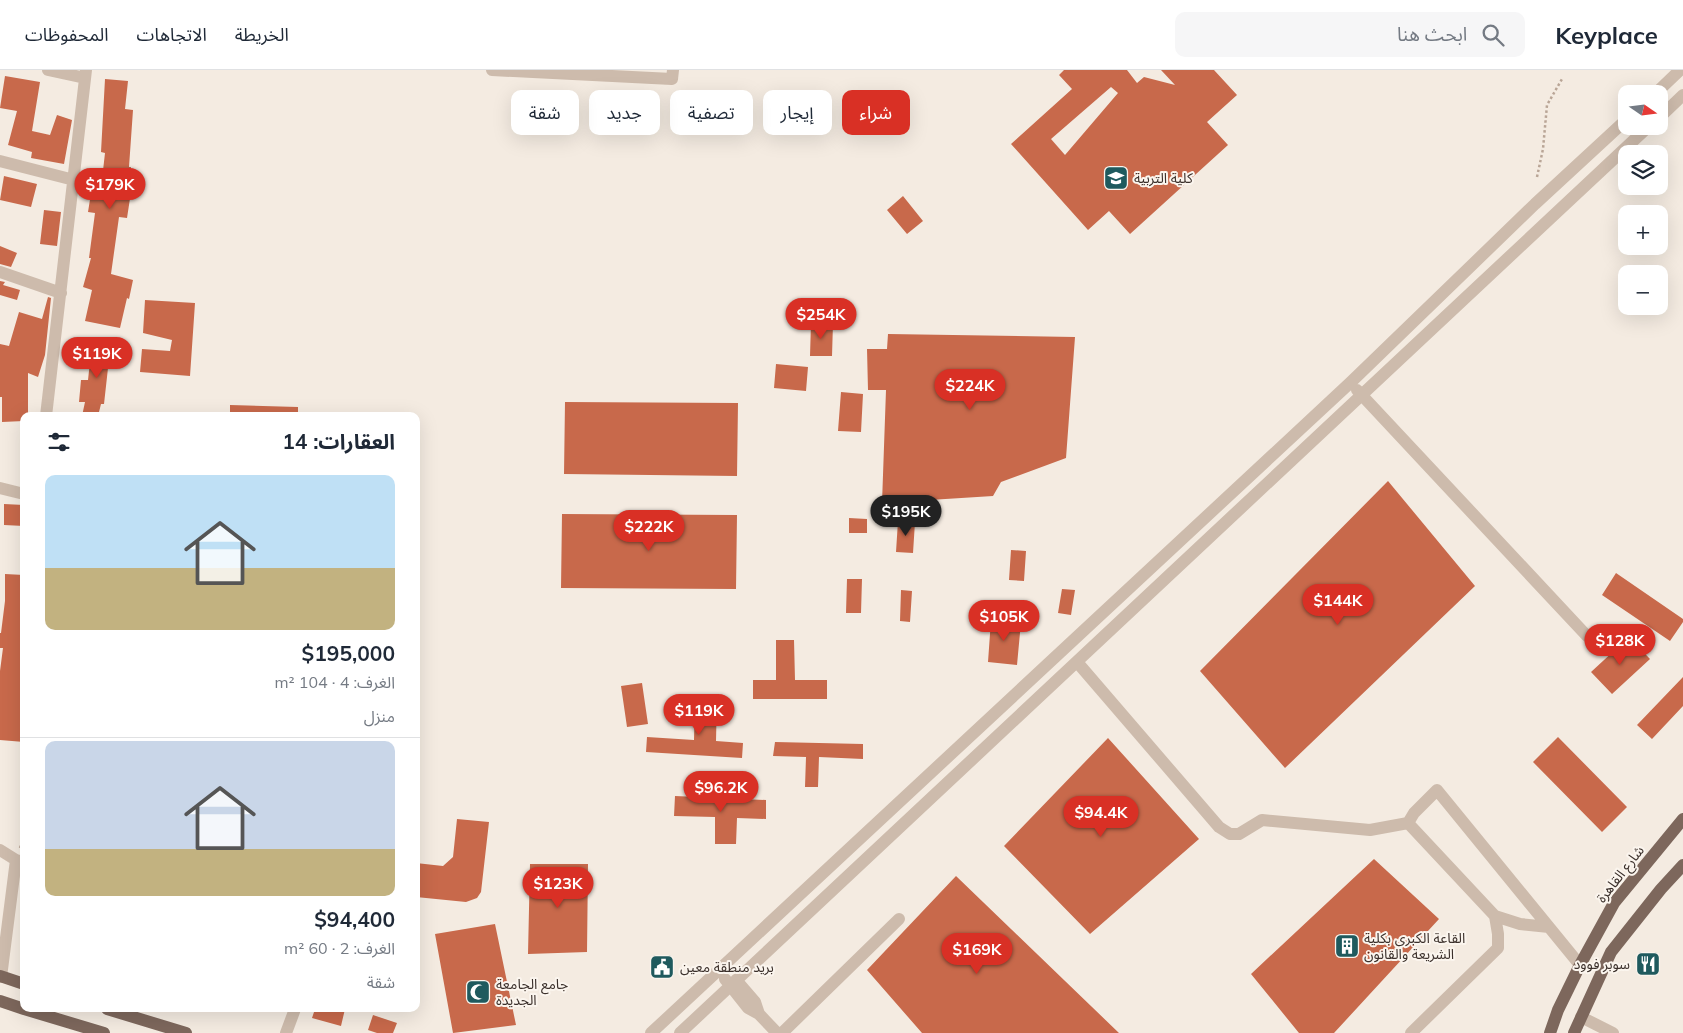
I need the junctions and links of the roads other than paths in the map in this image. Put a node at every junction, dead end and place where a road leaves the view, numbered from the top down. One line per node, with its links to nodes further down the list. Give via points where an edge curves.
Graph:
1 (48, 70): 5 (street)
2 (492, 70): 3 (street, via 672,78)
3 (672, 70)
4 (1680, 70): 6 (street)
5 (85, 74): 12 (street)
6 (1664, 85)
7 (1683, 95): 8 (street)
8 (1668, 109)
9 (1618, 127): 13 (street)
10 (1639, 135): 14 (street)
11 (0, 161): 12 (street)
12 (74, 180): 16 (street)
13 (1535, 204): 14 (street); 17 (street)
14 (1544, 223): 18 (street)
15 (0, 272): 16 (street)
16 (61, 292): 19 (street)
17 (1351, 382): 18 (street); 33 (street)
18 (1362, 396): 22 (street); 23 (street)
19 (46, 412)
20 (0, 488): 21 (street)
21 (20, 493)
22 (1587, 636)
23 (1077, 662): 25 (street, via 1219,827 1230,834 1239,834 1262,820 1370,830); 36 (street)
24 (1683, 819): 32 (main road, شارع القاهرة, via 1614,903)
25 (1408, 822): 29 (street); 31 (street, via 1437,790)
26 (0, 850): 27 (street)
27 (20, 861): 34 (street)
28 (1683, 865): 42 (main road, via 1611,952)
29 (1495, 916): 31 (street); 50 (street, via 1498,948)
30 (899, 919): 49 (street)
31 (1549, 928): 32 (street)
32 (1580, 966): 51 (main road, شارع القاهرة)
33 (720, 970): 36 (street); 46 (street)
34 (1, 977): 35 (main road)
35 (20, 983)
36 (733, 983): 47 (street); 48 (street, via 748,1008 760,1014)
37 (0, 1001): 38 (main road)
38 (20, 1008)
39 (34, 1012): 43 (main road)
40 (116, 1012): 44 (main road)
41 (294, 1012): 45 (street)
42 (1581, 1017): 52 (main road); 53 (street)
43 (104, 1033)
44 (186, 1033)
45 (286, 1033)
46 (651, 1033)
47 (680, 1033)
48 (777, 1033)
49 (782, 1033)
50 (1411, 1033)
51 (1550, 1033)
52 (1574, 1033)
53 (1613, 1033)

